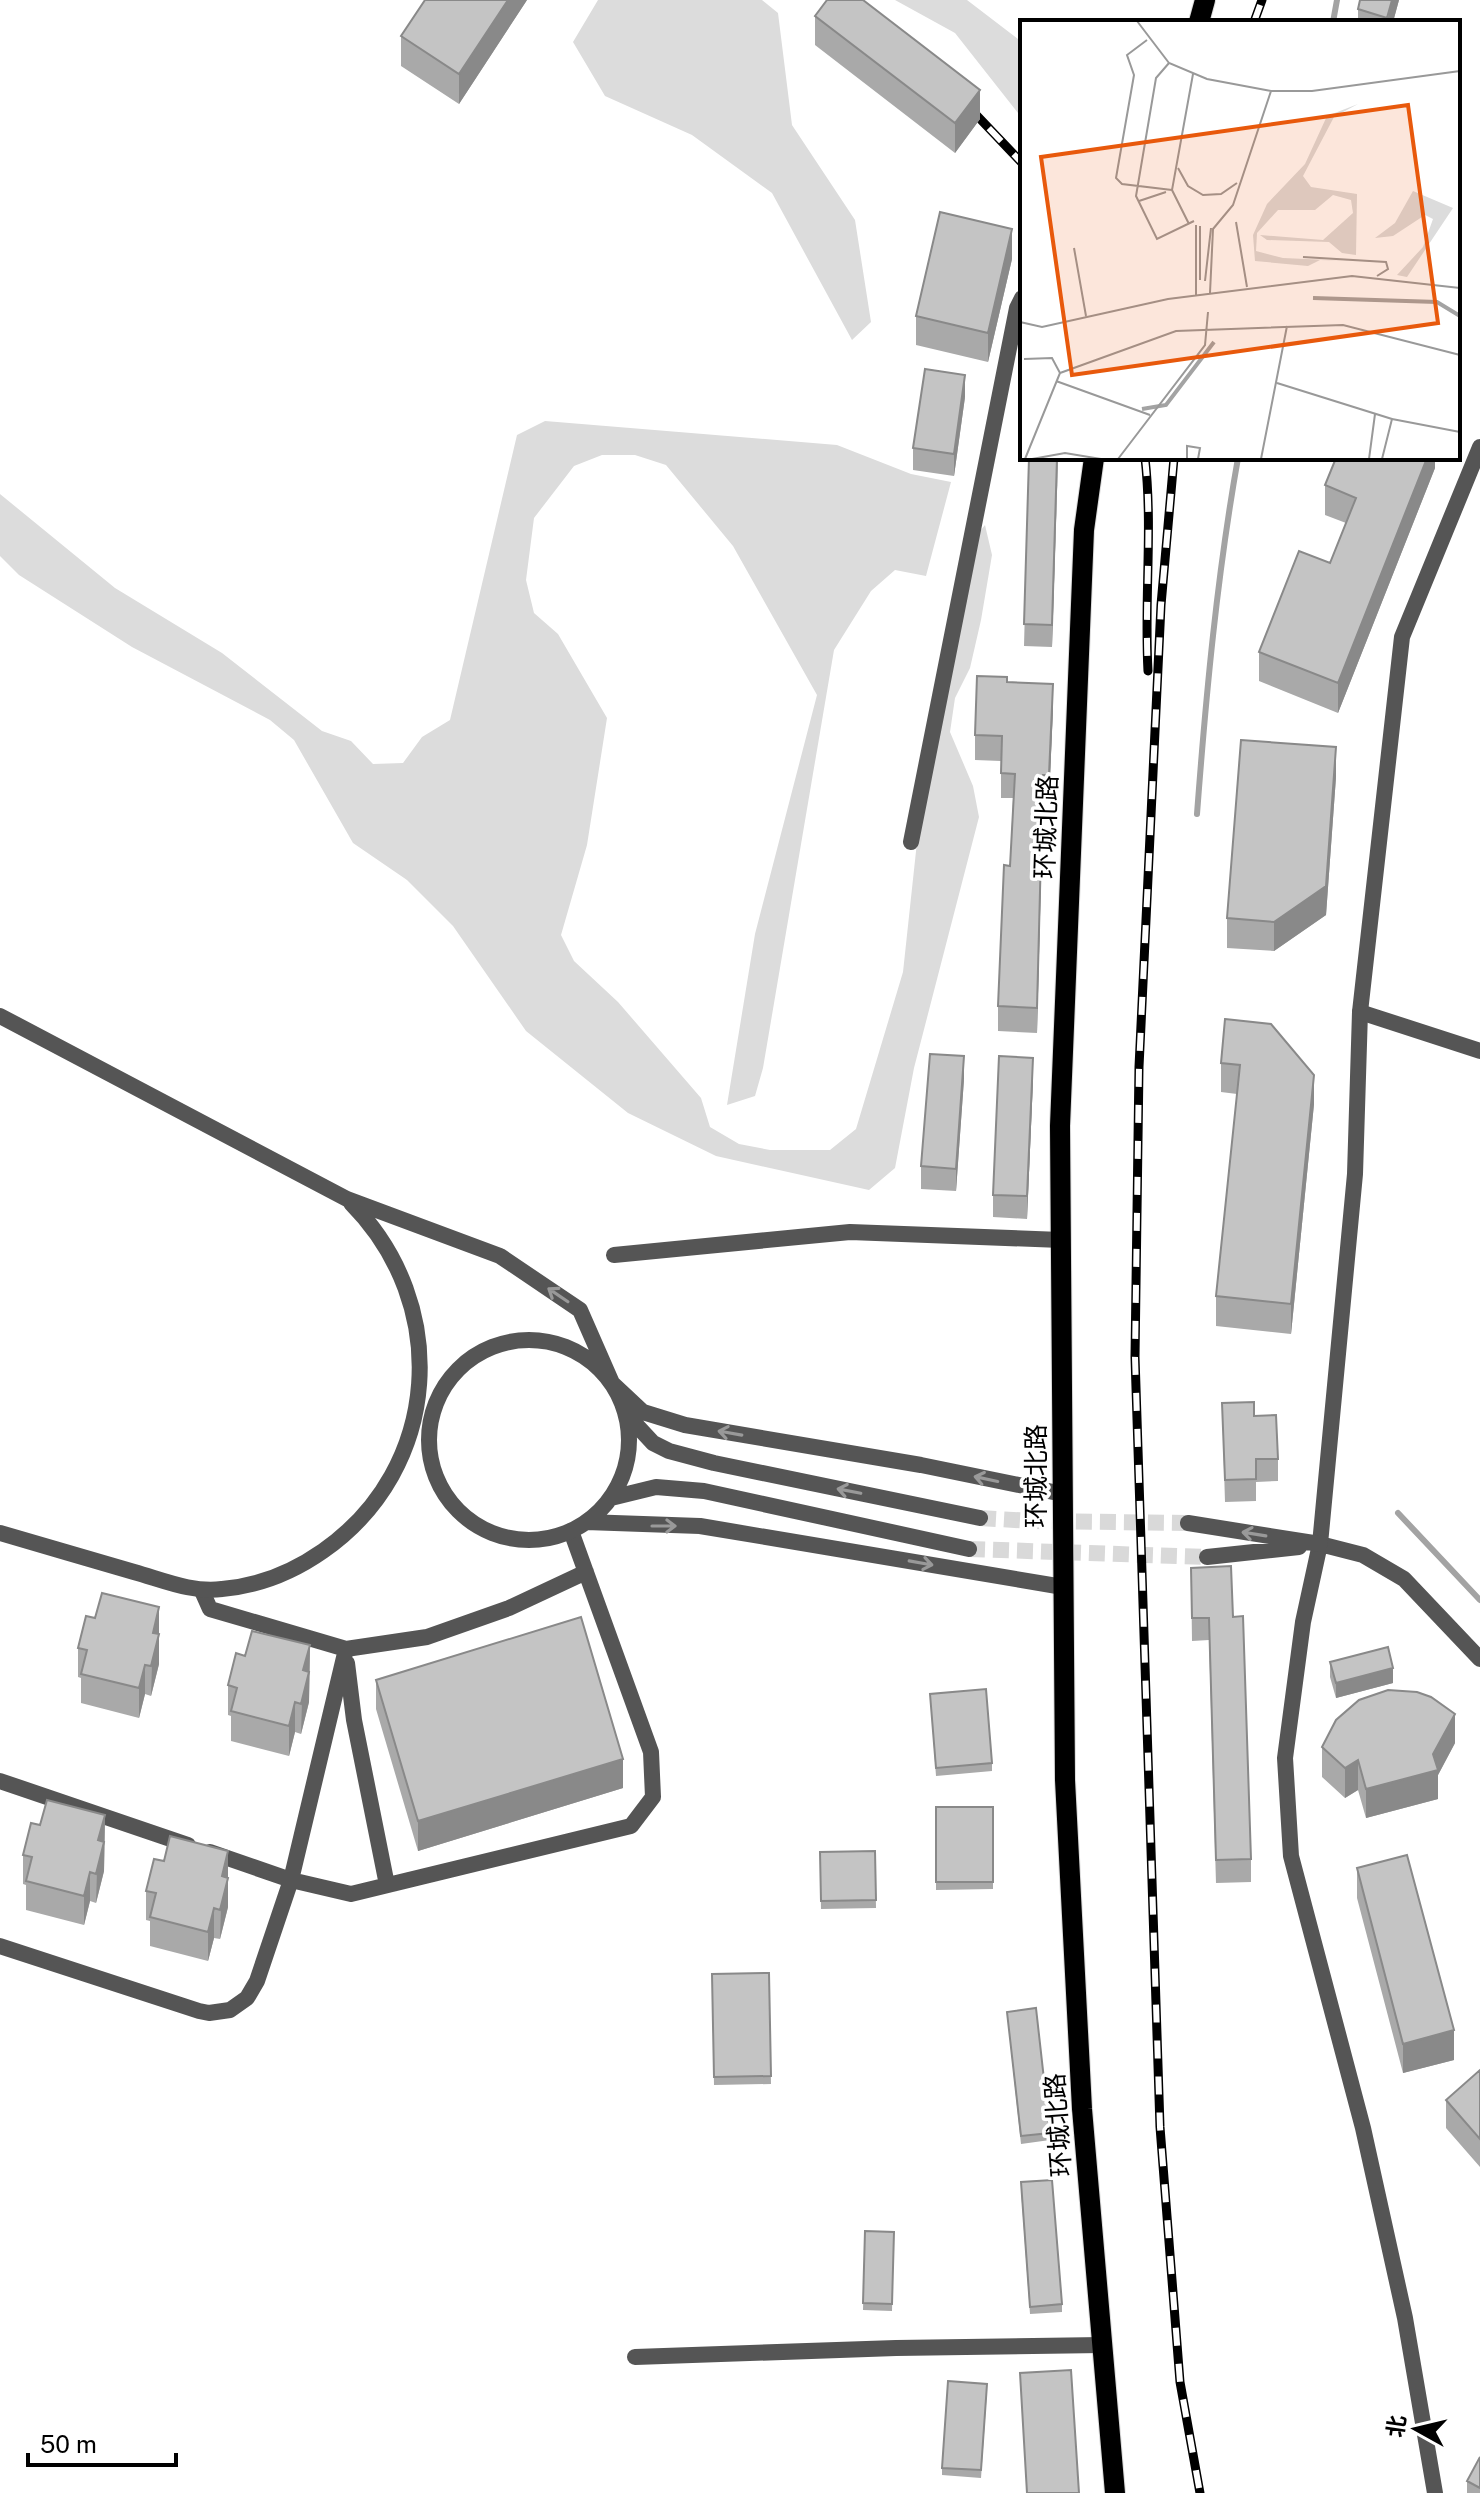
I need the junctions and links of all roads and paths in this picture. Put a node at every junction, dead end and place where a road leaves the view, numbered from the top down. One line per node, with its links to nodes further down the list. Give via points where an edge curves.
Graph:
1 (1205, 0): 2 (main road)
2 (1200, 20)
3 (1020, 302): 6 (street)
4 (1480, 447): 7 (street, via 1402,637)
5 (1094, 460): 11 (main road, 环城北路, via 1084,530 1060,1126)
6 (911, 842)
7 (1360, 1012): 9 (street); 25 (street, via 1355,1174)
8 (0, 1016): 10 (street)
9 (1480, 1051)
10 (347, 1199): 14 (street, one-way to 10, via 580,1310 500,1256); 15 (street, via 392,1256 411,1302 420,1350)
11 (1061, 1240): 12 (street, via 850,1232); 19 (main road, 环城北路)
12 (614, 1255)
13 (459, 1368): 14 (street, via 505,1343 539,1340 573,1349); 15 (street); 18 (street, via 433,1413)
14 (612, 1383): 16 (street); 19 (street, one-way to 14, via 685,1425 643,1412)
15 (418, 1399): 17 (street)
16 (626, 1415): 20 (street, via 626,1467); 21 (street, one-way to 16, via 669,1451 653,1443)
17 (413, 1423): 18 (street); 30 (street, via 383,1490 333,1544 271,1578)
18 (433, 1465): 23 (street, via 453,1503 487,1530 537,1540)
19 (1063, 1494): 29 (main road, 环城北路)
20 (611, 1498): 23 (street); 26 (street, via 656,1487 704,1491)
21 (980, 1518)
22 (1188, 1523): 25 (street, one-way to 22)
23 (578, 1527): 28 (street); 29 (street, one-way to 29, via 700,1526)
24 (0, 1533): 30 (street)
25 (1320, 1544): 27 (street); 32 (street, via 1363,1555 1404,1579); 40 (street, via 1303,1622 1285,1758 1291,1856 1363,2128 1405,2318)
26 (969, 1549)
27 (1207, 1557)
28 (586, 1572): 31 (street, via 509,1608 427,1637); 35 (street, via 651,1752 653,1797 631,1826)
29 (1063, 1587): 37 (main road, 环城北路, via 1065,1796 1082,2109)
30 (202, 1591): 31 (street, via 210,1609)
31 (346, 1649): 34 (street); 35 (street, via 354,1720)
32 (1480, 1659)
33 (0, 1781): 34 (street)
34 (291, 1880): 35 (street, via 351,1894); 36 (street, via 253,1990 240,2004 220,2012 199,2011)
35 (387, 1885)
36 (0, 1946)
37 (1102, 2345): 38 (street); 39 (main road, 环城北路)
38 (635, 2357)
39 (1115, 2493)
40 (1435, 2493)

